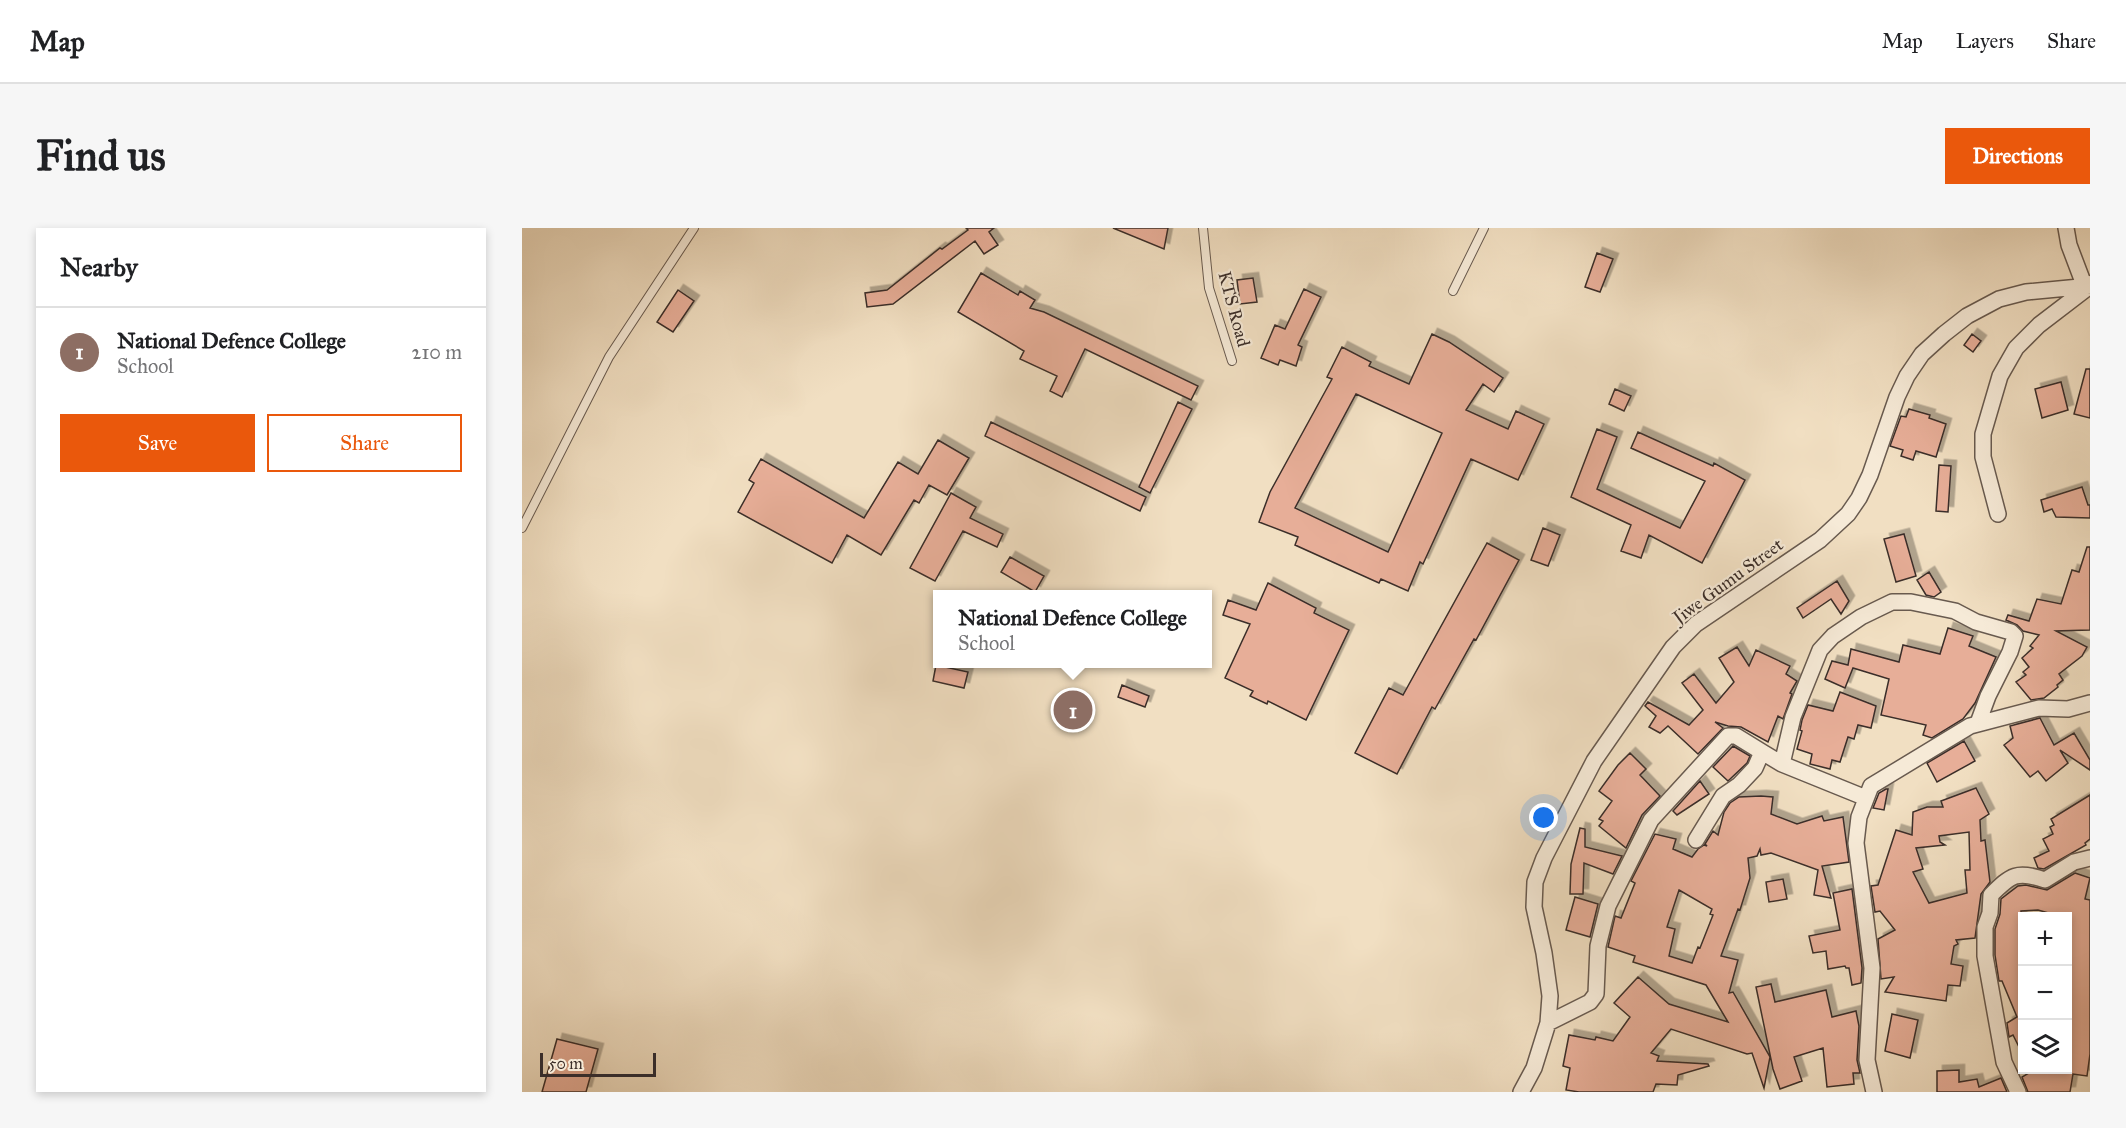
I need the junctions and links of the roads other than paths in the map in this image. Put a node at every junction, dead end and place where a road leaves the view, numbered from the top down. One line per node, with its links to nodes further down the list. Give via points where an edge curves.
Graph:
1 (694, 228): 9 (lane, via 609,357)
2 (1203, 228): 7 (lane, KTS Road, via 1209,288)
3 (1484, 228): 6 (lane)
4 (2066, 228): 5 (street, via 2083,282)
5 (2090, 285): 8 (street, via 2016,348 2000,376 1983,434 1983,457); 17 (street, Jiwe Gumu Street, via 1999,299 1966,316 1944,334 1922,354 1907,376 1870,475 1848,514 1820,540 1696,624 1673,647 1594,761 1535,882 1534,907 1550,996)
6 (1453, 291)
7 (1232, 361)
8 (1998, 514)
9 (522, 528)
10 (2090, 703): 11 (street, via 2068,709 2039,708)
11 (1978, 723): 13 (street, via 2015,636 1955,611 1892,602 1860,617 1821,650 1793,717); 14 (street, via 1871,786)
12 (1762, 753): 13 (street); 15 (street, via 1750,774 1723,796); 17 (street, via 1736,736 1728,736 1651,820 1608,906 1598,946 1596,994 1590,1002)
13 (1782, 764): 14 (street)
14 (1866, 798): 19 (street, via 1859,817 1857,843 1872,968 1867,1060)
15 (1696, 840)
16 (2090, 858): 20 (street, via 2074,862 2045,880 2031,875 2008,878 1991,895 1985,956 2004,1062)
17 (1548, 1023): 18 (street, Jiwe Gumu Street, via 1534,1068)
18 (1521, 1092)
19 (1874, 1092)
20 (2018, 1092)

